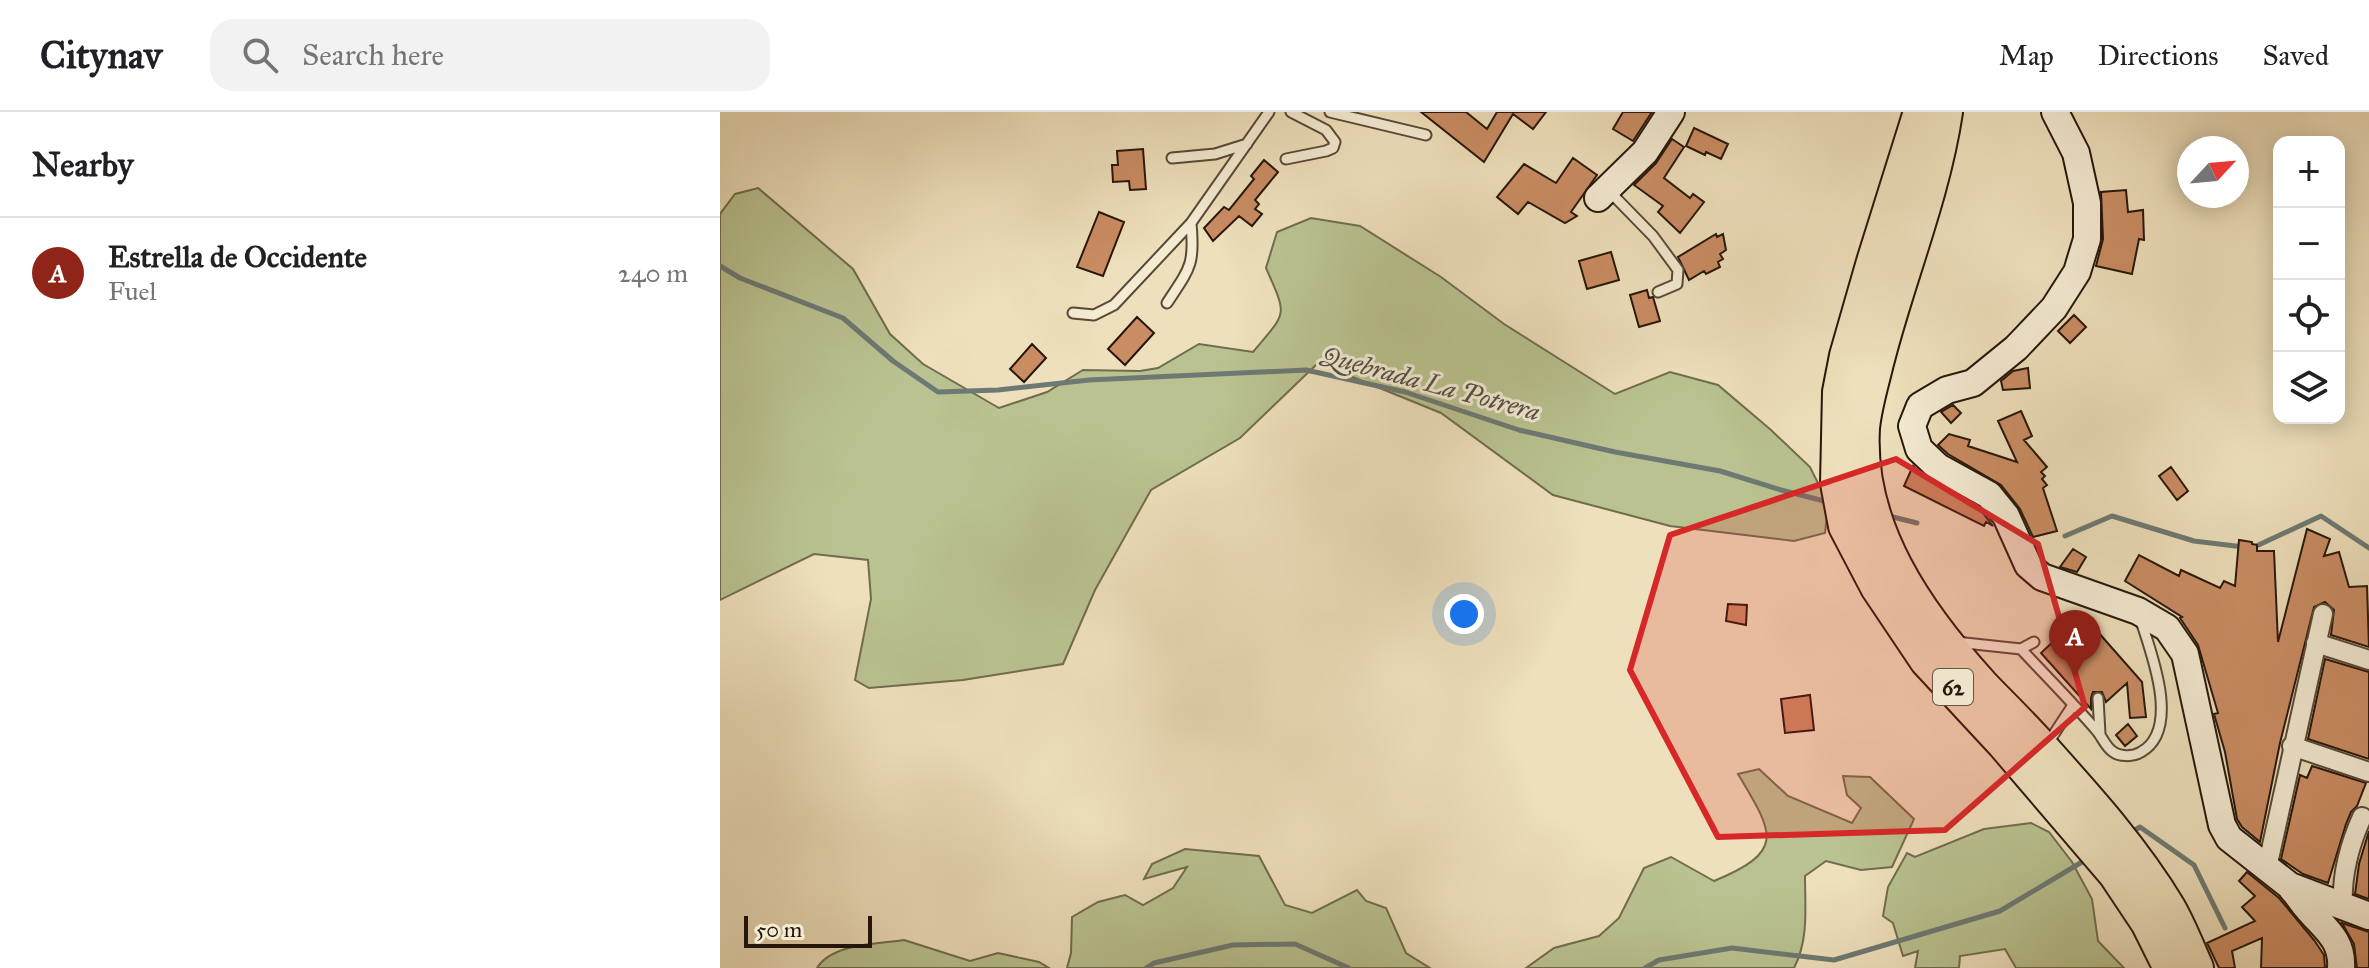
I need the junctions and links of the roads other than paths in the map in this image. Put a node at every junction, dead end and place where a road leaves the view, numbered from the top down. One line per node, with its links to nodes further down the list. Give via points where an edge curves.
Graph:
1 (1269, 112): 9 (lane)
2 (1291, 112): 11 (lane, via 1326,130 1335,142 1326,151)
3 (1330, 112): 8 (lane)
4 (1671, 112): 12 (street, via 1645,152)
5 (1921, 112): 17 (highway, 62, via 1847,356 1840,392)
6 (1945, 112): 17 (highway, 62, via 1934,170)
7 (2055, 112): 19 (street, via 2076,153 2087,203 2087,239 2077,272 2054,308 2016,348 1973,383 1920,406 1912,426 1919,449 1938,467 1989,495 2006,516 2028,565 2042,577)
8 (1426, 135)
9 (1247, 144): 10 (lane); 13 (lane)
10 (1172, 158)
11 (1286, 159)
12 (1603, 194): 14 (lane, via 1653,236 1678,270 1677,284)
13 (1191, 223): 15 (lane, via 1194,254); 16 (lane, via 1114,305 1094,315)
14 (1658, 292)
15 (1167, 303)
16 (1073, 313)
17 (1850, 426): 18 (highway, 62, via 1838,483 1846,526)
18 (1870, 547): 21 (highway, 62); 32 (highway, 62, via 1878,587 1927,660)
19 (2138, 611): 28 (lane, via 2159,673 2156,731 2141,752 2125,756 2112,751); 34 (street, via 2167,628 2185,654 2222,825 2229,838)
20 (2323, 614): 23 (street)
21 (1945, 641): 24 (lane); 30 (highway, 62)
22 (2034, 642): 24 (lane)
23 (2316, 643): 25 (street); 29 (street)
24 (2021, 649): 27 (lane)
25 (2369, 660)
26 (2098, 698): 28 (lane)
27 (2073, 705): 28 (lane); 30 (lane)
28 (2100, 734)
29 (2292, 746): 31 (street); 34 (street)
30 (2043, 749): 32 (highway, 62)
31 (2369, 772)
32 (2076, 806): 35 (highway, 62)
33 (2362, 817): 37 (street, via 2345,866)
34 (2267, 868): 36 (street)
35 (2127, 869): 39 (highway, 62); 40 (highway, 62, via 2169,910)
36 (2290, 886): 37 (street); 41 (street, via 2334,936)
37 (2343, 908): 38 (street)
38 (2369, 916)
39 (2171, 968)
40 (2196, 968)
41 (2341, 968)

